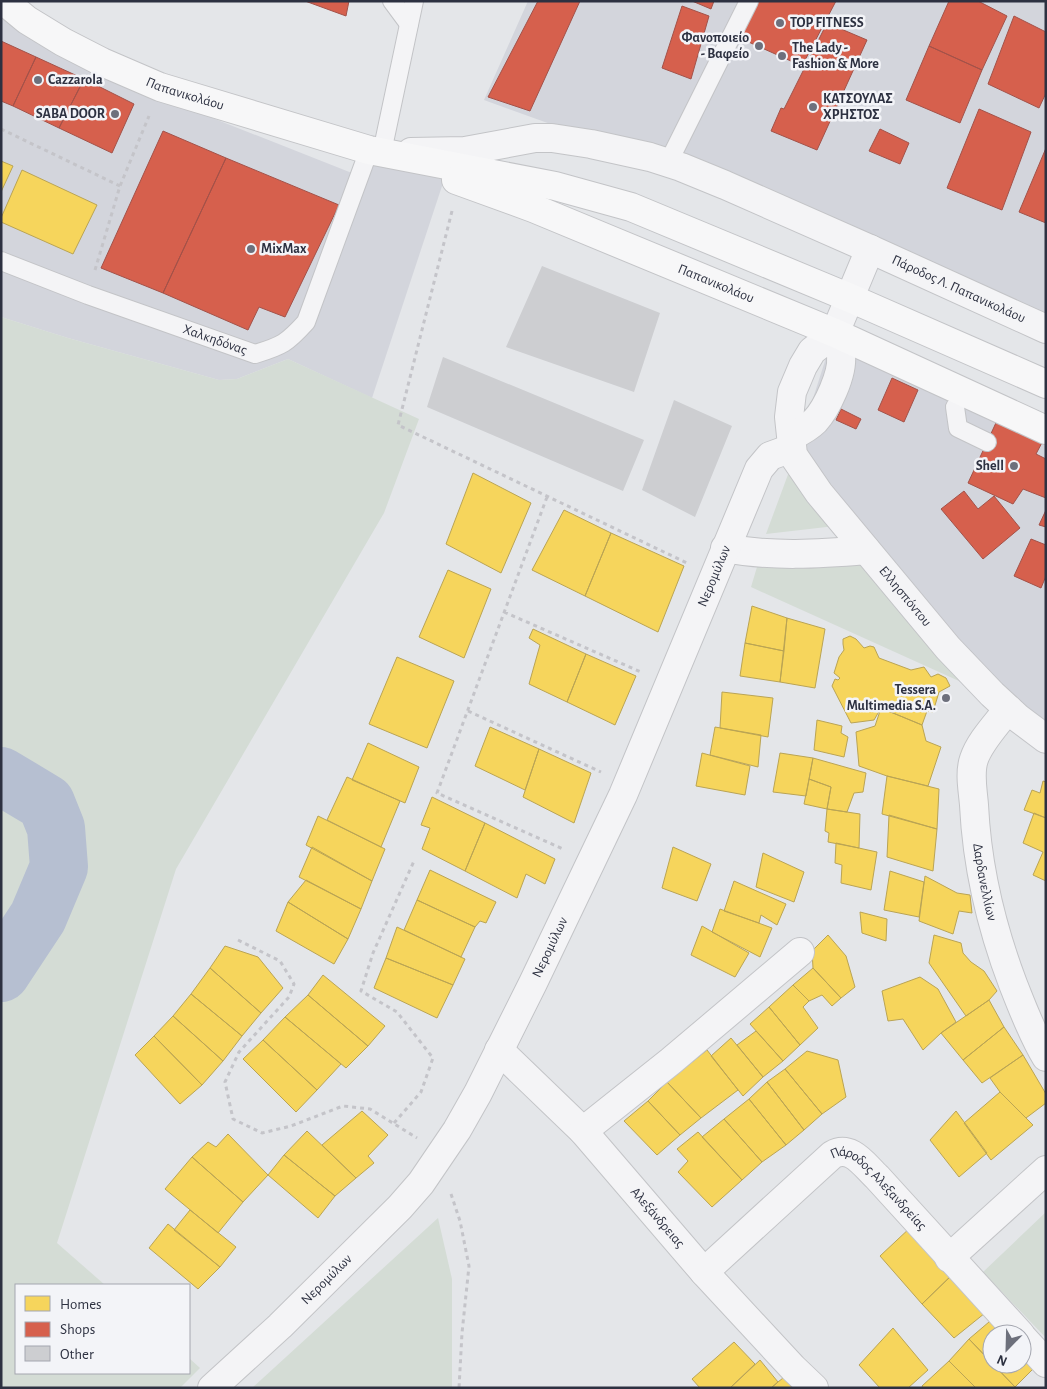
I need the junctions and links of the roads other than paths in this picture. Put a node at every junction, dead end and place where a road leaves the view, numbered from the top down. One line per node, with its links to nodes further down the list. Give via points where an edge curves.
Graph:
1 (4, 1): 6 (main road, Παπανικολάου, via 27,20 64,42 160,87)
2 (392, 1): 5 (lane)
3 (414, 1): 5 (lane, Χαλκηδόνας)
4 (748, 1): 7 (lane)
5 (409, 24): 6 (lane, Χαλκηδόνας)
6 (375, 151): 7 (street, Πάροδος Λ. Παπανικολάου, via 465,151 535,138 552,138 620,149); 9 (lane, Χαλκηδόνας, via 306,322 290,340 255,354); 10 (main road, Παπανικολάου, via 546,184 616,202); 12 (main road, Παπανικολάου, via 533,208)
7 (668, 163): 8 (street, Πάροδος Λ. Παπανικολάου)
8 (870, 249): 10 (street); 11 (street, Πάροδος Λ. Παπανικολάου)
9 (1, 261)
10 (850, 298): 12 (street); 13 (main road, Παπανικολάου)
11 (1046, 329)
12 (835, 334): 15 (main road, Παπανικολάου); 16 (street, via 812,351 792,392 789,409); 16 (street, Νερομύλων, via 841,361 834,387 815,421)
13 (1046, 384)
14 (955, 407): 17 (lane, via 958,428)
15 (1046, 430)
16 (792, 442): 18 (street, Νερομύλων, via 762,464); 19 (street, Ελλησπόντου, via 793,455 806,476)
17 (987, 442)
18 (725, 548): 19 (street, via 755,553); 23 (street, Νερομύλων, via 592,862)
19 (866, 550): 20 (street, Ελλησπόντου, via 971,674)
20 (1008, 709): 21 (street, Ελλησπόντου); 24 (street, Δαρδανελλίων, via 974,759 975,824 983,881 997,938 1030,1026)
21 (1046, 739)
22 (800, 952): 25 (street)
23 (499, 1050): 25 (street, Αλεξάνδρειας); 32 (street, Νερομύλων, via 478,1094 437,1161 400,1208)
24 (1046, 1057)
25 (583, 1131): 28 (street, Αλεξάνδρειας)
26 (1046, 1170): 27 (street)
27 (949, 1258): 28 (street, Πάροδος Αλεξανδρείας, via 858,1159 841,1150); 29 (street, Πάροδος Αλεξανδρείας)
28 (704, 1272): 33 (street, Αλεξάνδρειας)
29 (1011, 1324)
30 (1032, 1347): 31 (street, Πάροδος Αλεξανδρείας)
31 (1046, 1363)
32 (212, 1388)
33 (814, 1388)

